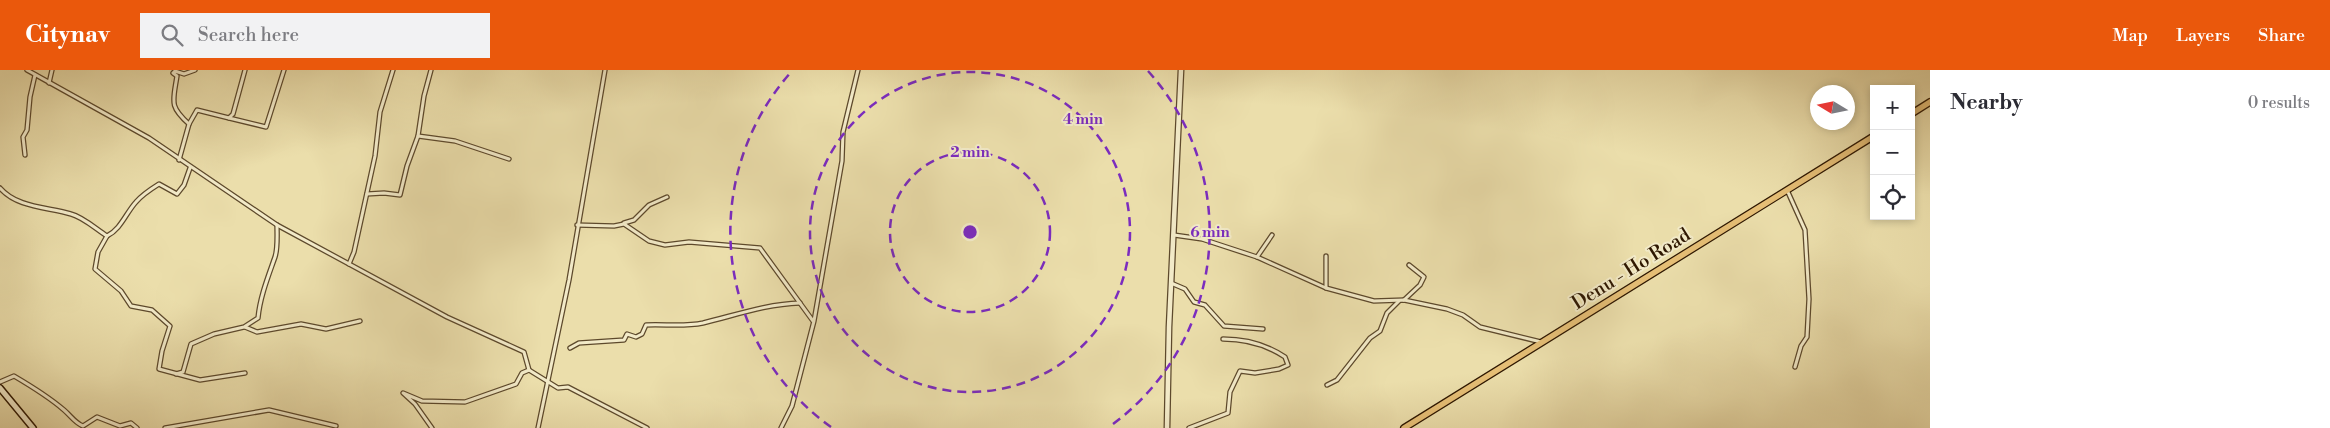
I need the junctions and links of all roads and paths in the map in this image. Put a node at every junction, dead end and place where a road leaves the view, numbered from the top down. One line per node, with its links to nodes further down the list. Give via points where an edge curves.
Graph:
1 (27, 70): 11 (street)
2 (52, 70): 12 (street)
3 (195, 70): 16 (street, via 173,73 177,76 173,100 175,112)
4 (245, 70): 15 (street)
5 (284, 70): 15 (street, via 266,127)
6 (392, 70): 25 (street, via 380,112)
7 (431, 70): 17 (street)
8 (604, 70): 29 (street)
9 (858, 70): 42 (street, via 846,113 842,161)
10 (1181, 70): 30 (street)
11 (35, 75): 12 (street); 19 (street, via 27,130 23,137)
12 (49, 83): 21 (street, via 142,134)
13 (1930, 102): 14 (main road)
14 (1915, 111)
15 (229, 118): 16 (street, via 198,110)
16 (189, 124): 21 (street)
17 (418, 136): 20 (street, via 455,141); 25 (street, via 400,194)
18 (1870, 138): 24 (main road, Denu - Ho Road)
19 (25, 156)
20 (508, 159)
21 (180, 160): 22 (street)
22 (190, 168): 28 (street); 32 (street, via 177,194 158,184 137,200 117,231)
23 (0, 188): 32 (street, via 9,197 77,216)
24 (1787, 190): 46 (main road, Denu - Ho Road); 48 (street, via 1805,230 1809,299 1807,337)
25 (366, 194): 35 (street)
26 (666, 197): 27 (street)
27 (624, 224): 29 (street); 40 (street, via 649,240 664,245 689,242 760,248)
28 (277, 225): 35 (street); 43 (street, via 276,256 259,302 258,318)
29 (577, 225): 53 (street)
30 (1174, 235): 34 (street, via 1202,239); 37 (street)
31 (1272, 235): 34 (street)
32 (108, 236): 51 (street, via 98,252 96,270 121,291 131,306 152,310 170,326 159,368)
33 (1326, 256): 38 (street)
34 (1257, 257): 38 (street)
35 (349, 264): 49 (street, via 447,317 524,352)
36 (1410, 265): 39 (street, via 1424,277 1420,285)
37 (1171, 283): 44 (street, via 1185,289 1194,302 1205,304 1224,326); 64 (street)
38 (1326, 288): 39 (street, via 1374,301)
39 (1402, 300): 46 (street, via 1447,309 1480,327); 54 (street, via 1387,313 1380,330 1337,380)
40 (800, 303): 42 (street); 47 (street, via 776,304 682,326 646,325 642,334 636,337 627,334 624,340 579,343)
41 (360, 321): 43 (street, via 326,329 301,324 257,332)
42 (814, 321): 63 (street, via 792,406)
43 (244, 327): 51 (street, via 191,344 184,372)
44 (1263, 329)
45 (1223, 340): 65 (street, via 1237,339 1267,346 1285,357 1288,365 1255,373 1240,371 1230,392 1228,413)
46 (1541, 342): 66 (main road, Denu - Ho Road)
47 (570, 348)
48 (1795, 367)
49 (529, 370): 53 (street); 60 (street, via 522,373 516,384 465,402 422,401 403,392)
50 (245, 373): 51 (street, via 200,380)
51 (175, 374)
52 (0, 382): 58 (street, via 14,376 42,393 77,424 83,426 97,417 120,426 131,423)
53 (547, 382): 61 (street); 62 (street, via 558,388 568,387)
54 (1327, 385)
55 (0, 388): 57 (main road)
56 (336, 426): 59 (street, via 269,410)
57 (34, 428)
58 (137, 428)
59 (165, 428)
60 (432, 428)
61 (538, 428)
62 (647, 428)
63 (781, 428)
64 (1167, 428)
65 (1189, 428)
66 (1404, 428)

